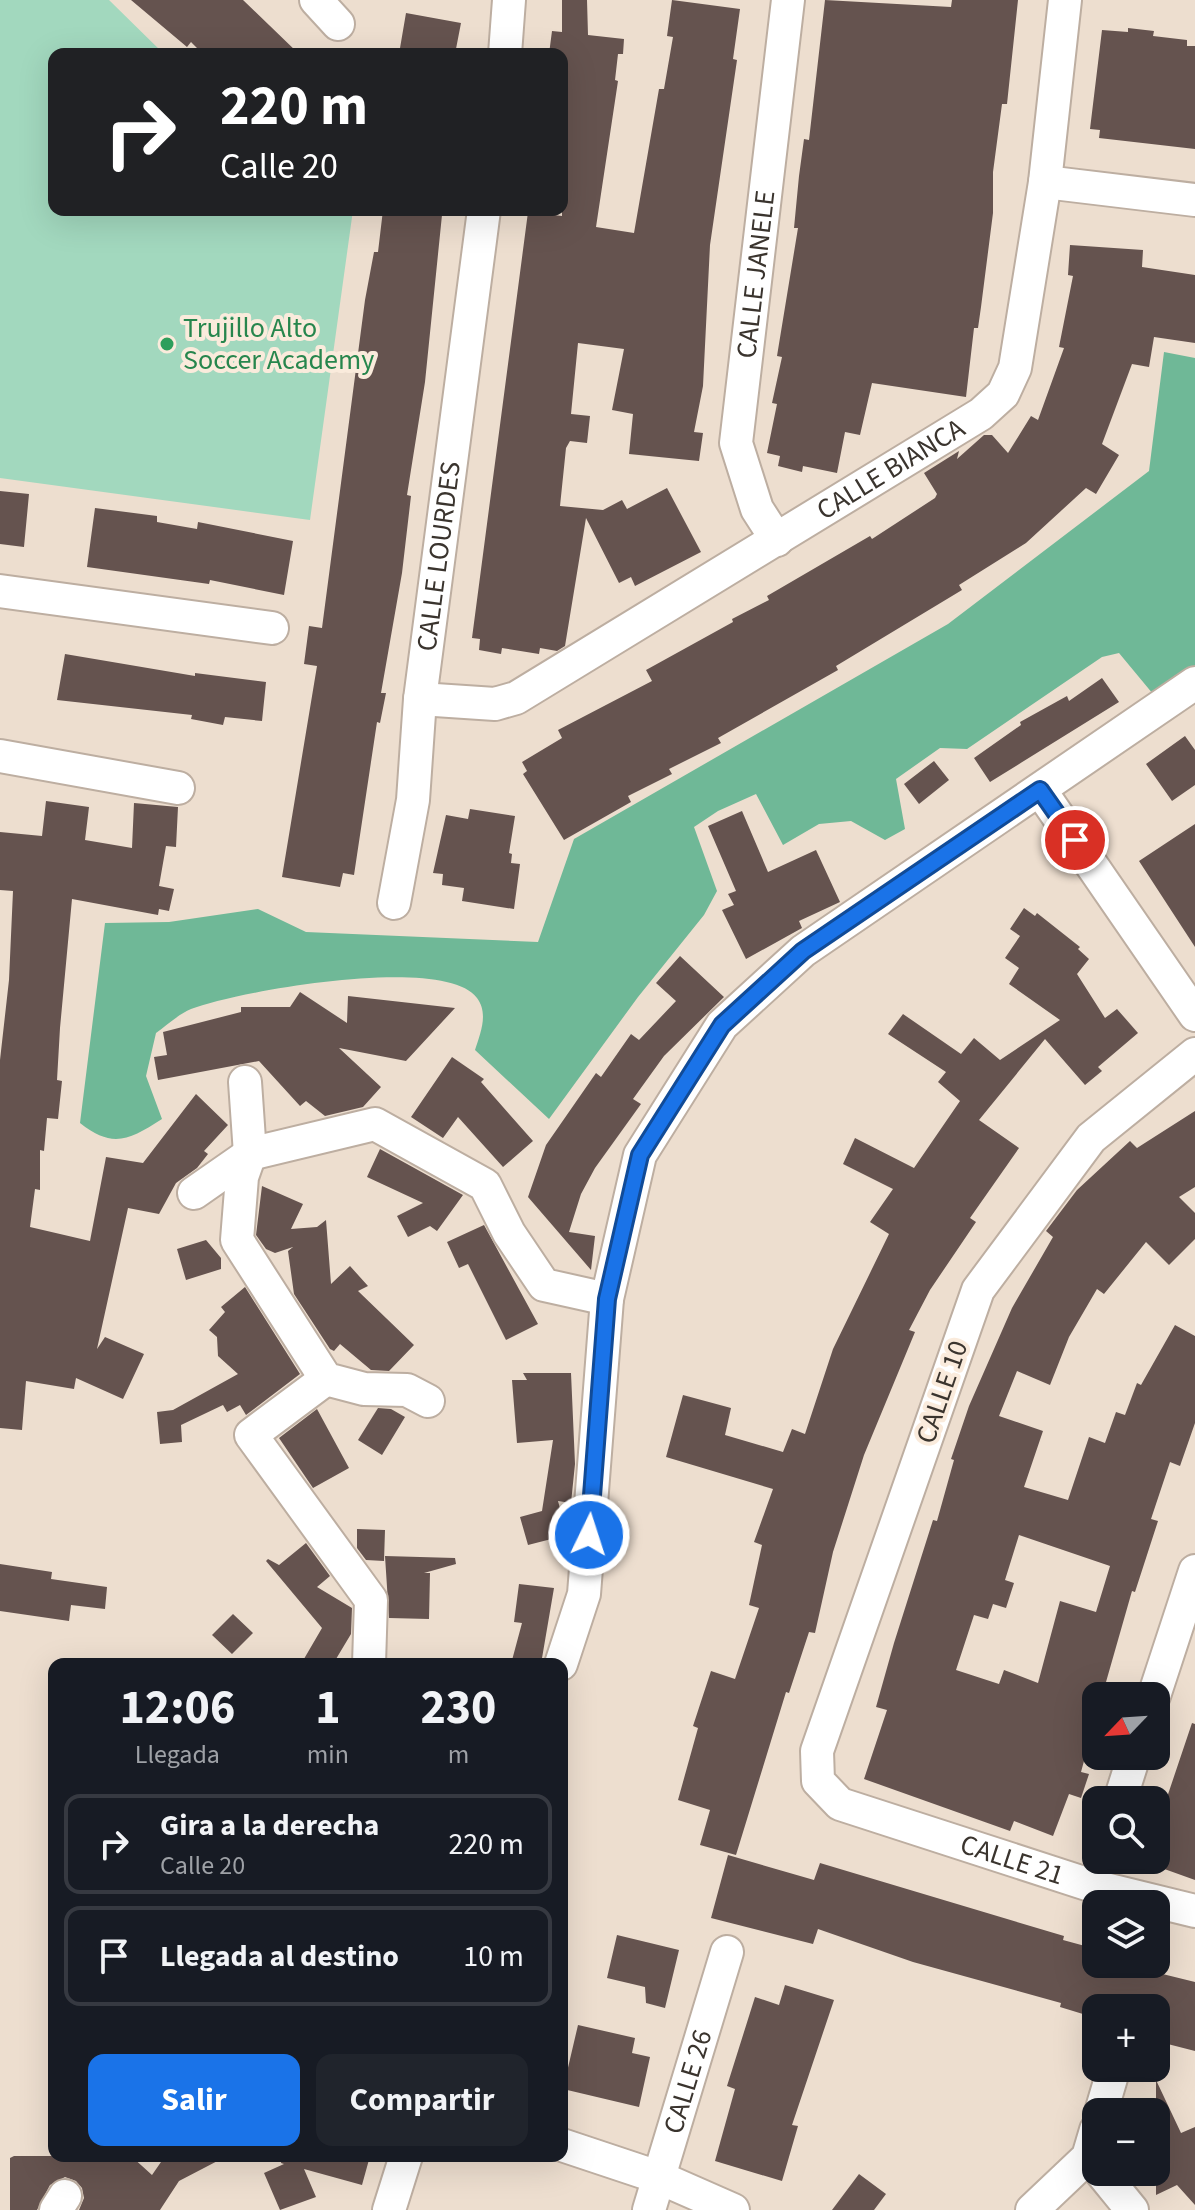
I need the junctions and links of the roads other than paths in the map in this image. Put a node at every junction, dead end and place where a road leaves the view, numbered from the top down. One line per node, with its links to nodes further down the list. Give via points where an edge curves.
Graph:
1 (316, 0): 5 (street)
2 (509, 0): 6 (street)
3 (788, 0): 10 (street, CALLE JANELE, via 736,443 757,509)
4 (1065, 0): 7 (street, CALLE BIANCA)
5 (338, 24)
6 (505, 48)
7 (1045, 182): 8 (street); 10 (street, CALLE BIANCA, via 1015,368 1003,394 981,414)
8 (1195, 200)
9 (483, 216): 14 (street, CALLE LOURDES)
10 (777, 540): 14 (street, CALLE BIANCA, via 516,698 495,704)
11 (1, 597): 12 (street)
12 (272, 628)
13 (1195, 683): 17 (street)
14 (420, 699): 18 (street, CALLE LOURDES, via 413,800)
15 (0, 756): 16 (street)
16 (178, 788)
17 (1040, 790): 19 (street); 24 (street, via 803,951 722,1025 640,1155)
18 (394, 903)
19 (1195, 1015)
20 (1195, 1054): 31 (street, CALLE 10, via 1091,1138 978,1290 817,1751 818,1781)
21 (245, 1082): 22 (street)
22 (250, 1154): 23 (street); 24 (street, via 375,1124 485,1185 544,1285); 25 (street, via 242,1177 237,1240)
23 (194, 1193)
24 (607, 1299): 29 (street, via 584,1594)
25 (326, 1379): 26 (street, via 364,1389 407,1390); 28 (street, via 251,1435 371,1600)
26 (428, 1401)
27 (1192, 1586): 30 (street)
28 (369, 1658)
29 (563, 1658)
30 (1159, 1682)
31 (833, 1797): 32 (street, CALLE 21, via 840,1804)
32 (1082, 1869)
33 (1100, 1874): 34 (street, CALLE 21)
34 (1195, 1911)
35 (727, 1952): 39 (street, CALLE 26)
36 (568, 2147): 39 (street)
37 (404, 2162): 41 (street)
38 (1082, 2167): 44 (street)
39 (658, 2177): 42 (street, CALLE 26); 43 (street)
40 (1116, 2186): 45 (street)
41 (389, 2210)
42 (649, 2210)
43 (733, 2210)
44 (1032, 2210)
45 (1132, 2210)

